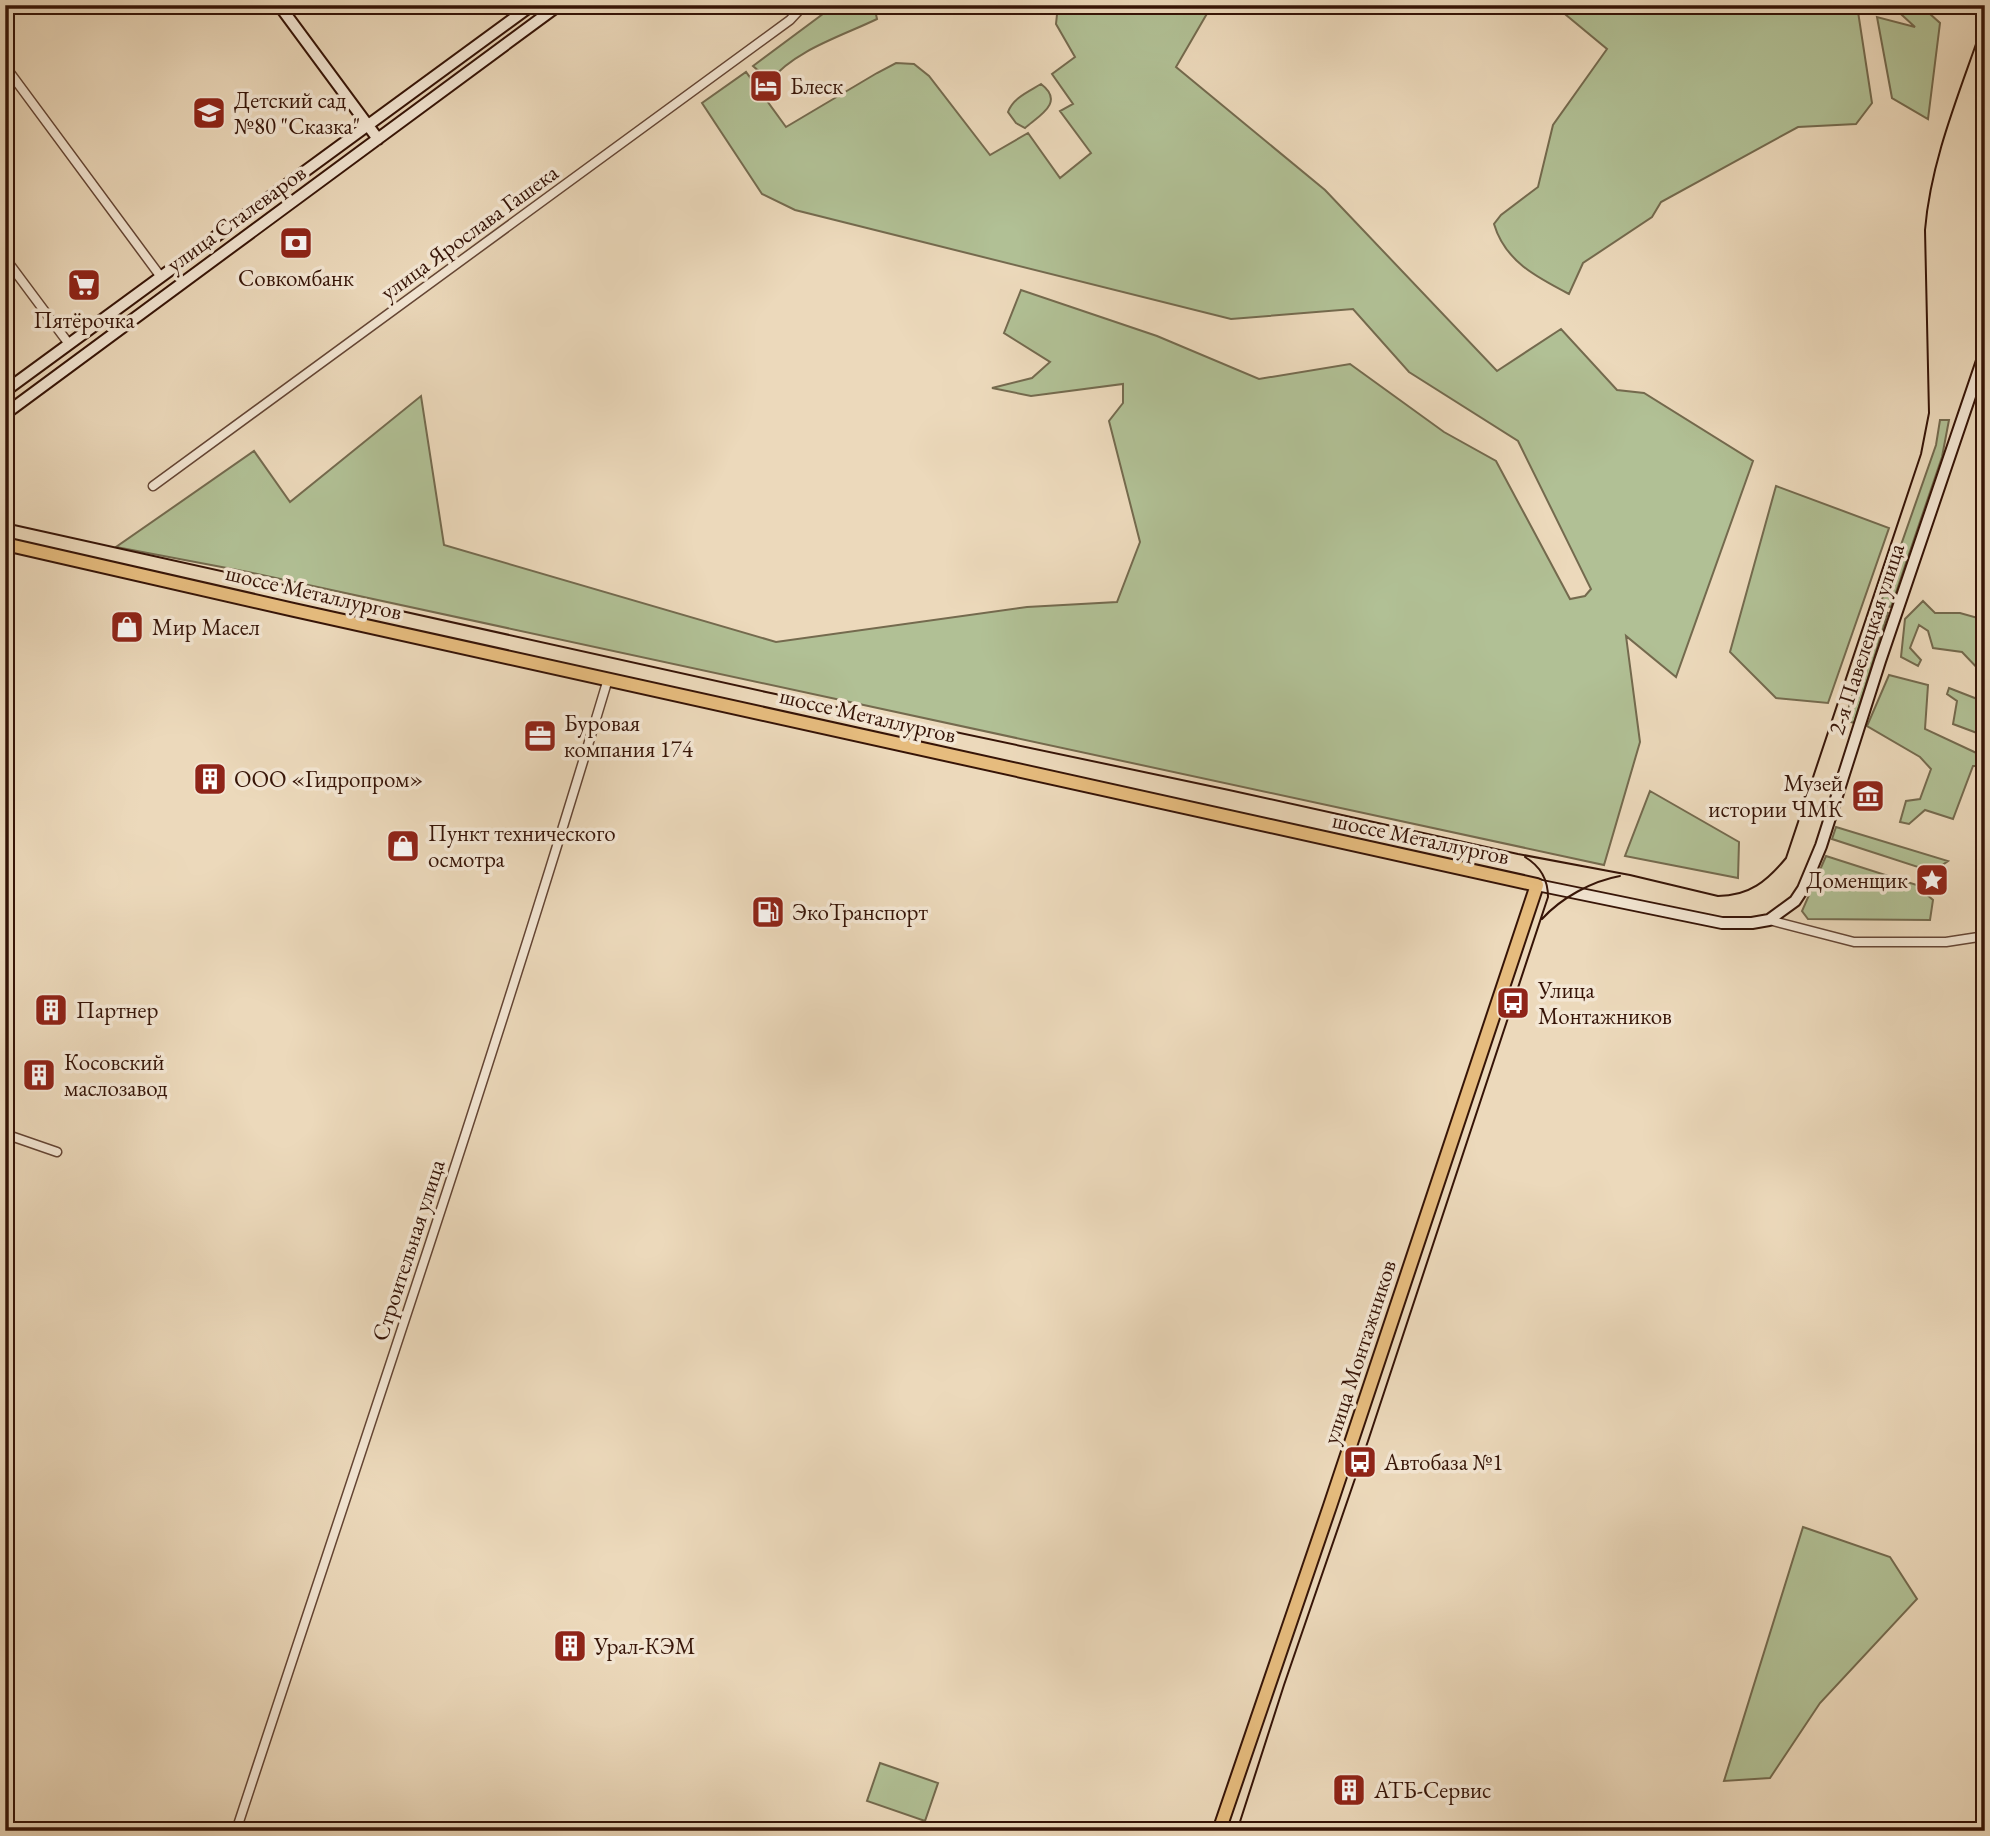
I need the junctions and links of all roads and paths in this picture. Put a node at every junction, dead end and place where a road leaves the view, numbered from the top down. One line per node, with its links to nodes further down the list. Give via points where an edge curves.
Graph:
1 (279, 5): 6 (main road)
2 (532, 5): 6 (main road, улица Сталеваров)
3 (559, 5): 7 (main road, улица Сталеваров)
4 (804, 5): 15 (street, улица Ярослава Гашека)
5 (5, 65): 9 (street)
6 (368, 125): 7 (main road); 9 (main road, улица Сталеваров)
7 (378, 139): 12 (main road, улица Сталеваров)
8 (5, 258): 10 (street)
9 (161, 277): 10 (main road, улица Сталеваров)
10 (69, 344): 12 (main road); 13 (main road, улица Сталеваров)
11 (1985, 352): 19 (main road, 2-я Павелецкая улица, via 1821,846 1795,901)
12 (80, 359): 14 (main road, улица Сталеваров)
13 (5, 391)
14 (5, 414)
15 (153, 486)
16 (5, 544): 17 (main road, шоссе Металлургов)
17 (608, 679): 18 (main road, шоссе Металлургов); 23 (street, Строительная улица, via 465,1138)
18 (1537, 885): 19 (main road, шоссе Металлургов, via 1722,923); 24 (main road, улица Монтажников)
19 (1769, 920): 20 (street, via 1854,942 1946,942)
20 (1985, 936)
21 (5, 1134): 22 (street)
22 (57, 1152)
23 (236, 1831)
24 (1219, 1831)

